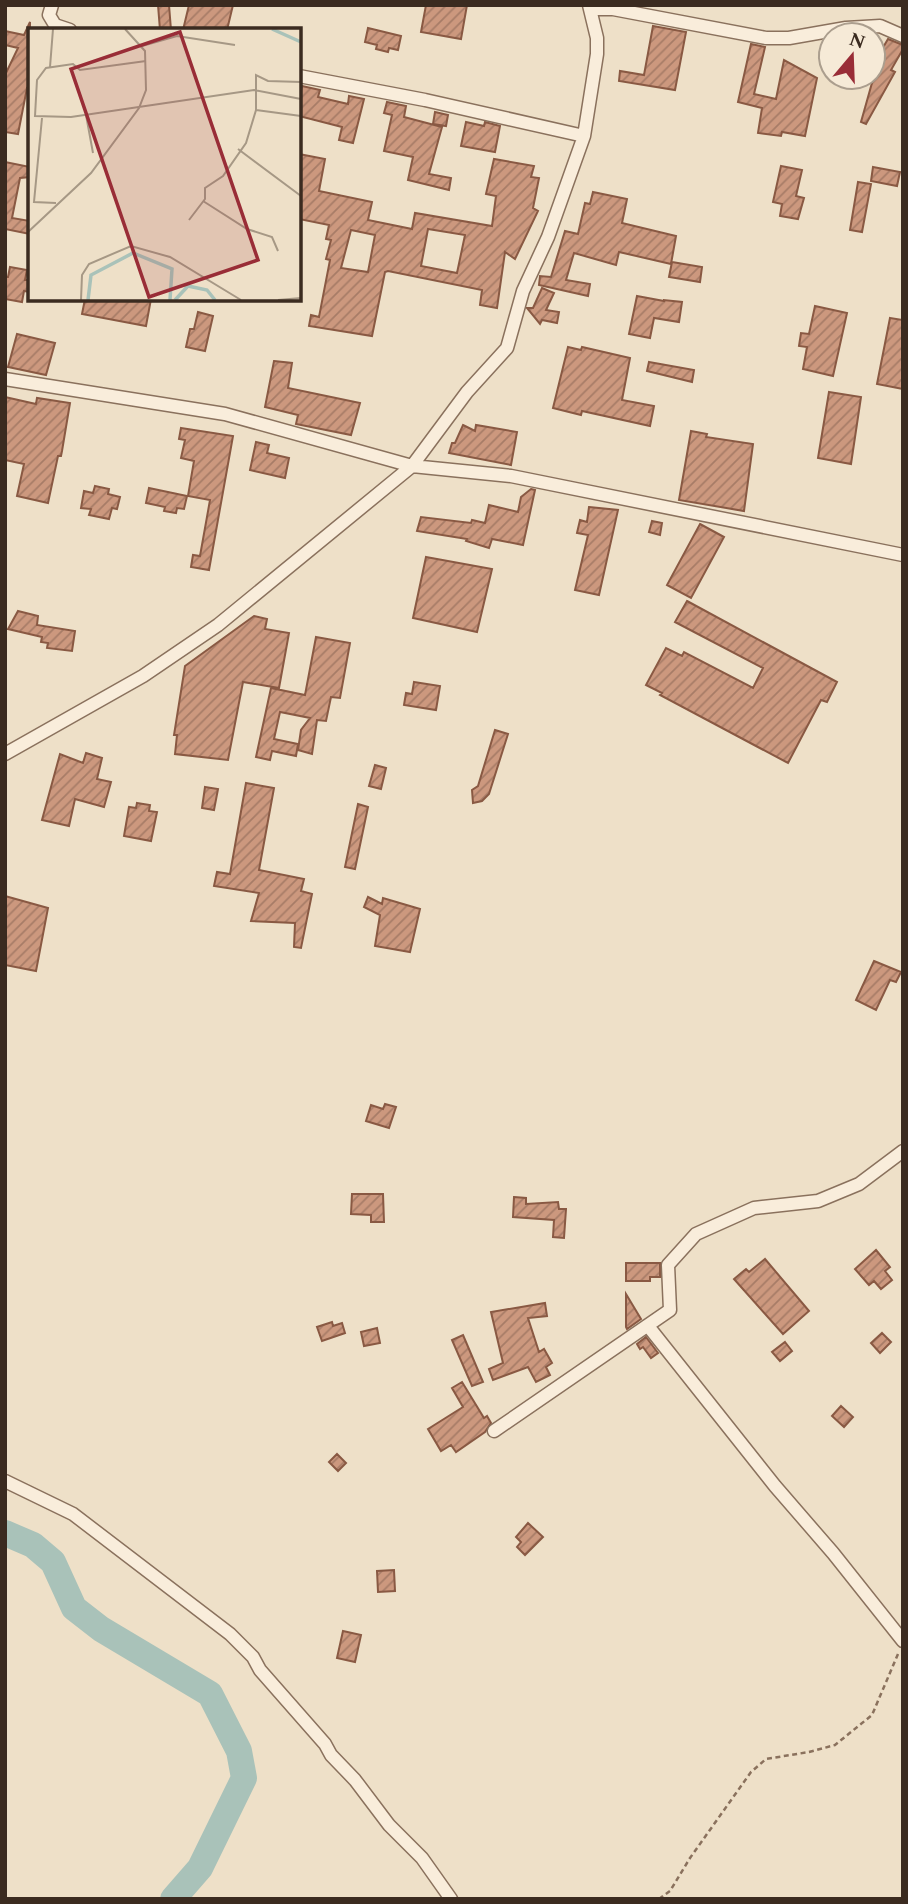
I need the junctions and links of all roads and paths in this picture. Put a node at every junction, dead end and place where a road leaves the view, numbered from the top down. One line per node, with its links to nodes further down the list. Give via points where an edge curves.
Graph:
1 (52, 5): 3 (street, via 49,15 55,26)
2 (590, 7): 4 (street, via 766,38 880,26); 6 (street, via 597,54)
3 (62, 28)
4 (903, 36)
5 (301, 76): 6 (street)
6 (584, 136): 8 (street, via 523,291 507,348 467,392)
7 (5, 379): 8 (street, via 225,414)
8 (412, 466): 9 (street, via 511,475); 10 (street, via 218,625 143,676)
9 (903, 555)
10 (5, 754)
11 (903, 1151): 12 (street, via 859,1184 818,1201 754,1208 696,1234 668,1265 670,1310)
12 (648, 1326): 13 (street); 15 (street)
13 (494, 1431)
14 (5, 1481): 16 (street, via 73,1514 230,1634)
15 (903, 1641): 17 (path, via 873,1715 835,1745 766,1759 751,1772 670,1891)
16 (452, 1899)
17 (659, 1899)

